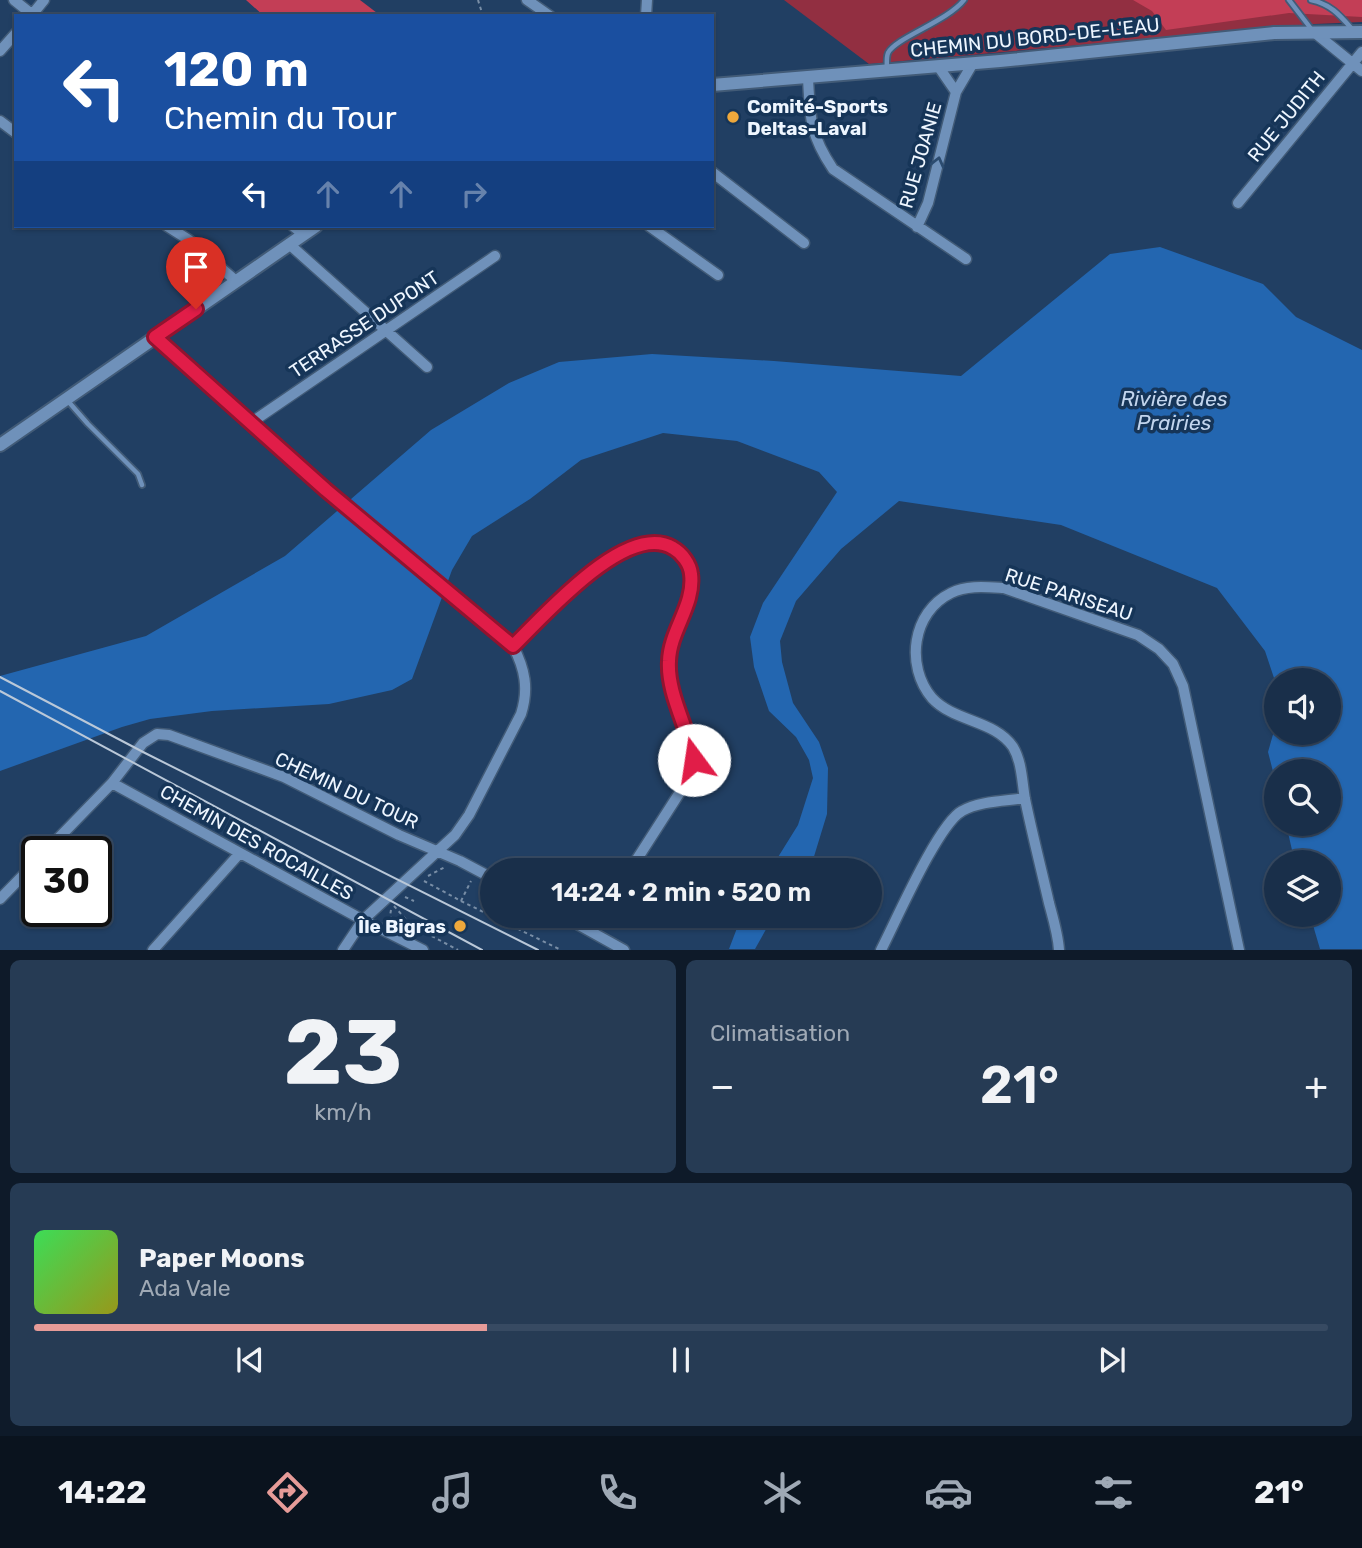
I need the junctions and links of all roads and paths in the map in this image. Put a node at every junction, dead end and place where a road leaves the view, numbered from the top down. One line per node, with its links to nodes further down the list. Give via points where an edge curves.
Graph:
1 (15, 0): 7 (street)
2 (44, 0): 8 (street)
3 (527, 0): 9 (street)
4 (964, 0): 18 (lane, via 940,21 894,46 887,56)
5 (1289, 0): 10 (lane)
6 (1311, 0): 11 (lane, via 1335,10)
7 (31, 14)
8 (33, 14)
9 (547, 14)
10 (1313, 32): 11 (street, CHEMIN DU BORD-DE-L'EAU); 15 (street, CHEMIN DU BORD-DE-L'EAU); 16 (street)
11 (1360, 34)
12 (14, 35): 13 (street)
13 (0, 51)
14 (1362, 52): 16 (street, RUE JUDITH)
15 (973, 63): 17 (street, CHEMIN DU BORD-DE-L'EAU); 22 (street, RUE JOANIE)
16 (1353, 63): 19 (street); 24 (street, RUE JUDITH)
17 (939, 66): 18 (street, CHEMIN DU BORD-DE-L'EAU); 22 (street, RUE JOANIE)
18 (887, 71): 20 (street, CHEMIN DU BORD-DE-L'EAU)
19 (1362, 71)
20 (808, 78): 21 (street, CHEMIN DU BORD-DE-L'EAU); 25 (street, via 810,123 833,169)
21 (714, 85)
22 (956, 92): 25 (street, RUE JOANIE, one-way to 22, via 928,202)
23 (714, 174): 29 (street)
24 (1238, 203)
25 (917, 227): 32 (street)
26 (170, 228): 34 (street)
27 (652, 228): 33 (street)
28 (298, 230): 30 (street)
29 (804, 243)
30 (289, 244): 34 (street); 35 (street)
31 (495, 256): 35 (street, TERRASSE DUPONT)
32 (967, 259)
33 (718, 275)
34 (236, 281): 36 (street)
35 (386, 330): 37 (street); 39 (street, TERRASSE DUPONT)
36 (155, 337): 38 (street); 39 (street)
37 (427, 367)
38 (66, 399): 40 (street); 41 (lane, via 138,474)
39 (251, 422): 42 (street)
40 (0, 445)
41 (142, 485)
42 (513, 646): 46 (street, via 526,683 521,714 469,816); 48 (street, via 569,590 622,552 641,544 666,544 677,550 690,569 690,599 669,661 670,680 694,760 691,775)
43 (112, 783): 45 (street, CHEMIN DU TOUR); 46 (street, CHEMIN DU TOUR, via 142,743 157,734 169,735 284,777); 47 (street, CHEMIN DES ROCAILLES)
44 (1025, 798): 71 (street, via 977,806 950,821); 72 (street, RUE PARISEAU); 73 (street, RUE PARISEAU, via 1012,745 1000,734 947,711 921,681 916,639 926,615 952,592 1004,589 1138,635 1174,664 1183,685)
45 (61, 836)
46 (439, 851): 50 (street, CHEMIN DU TOUR); 58 (street)
47 (240, 853): 58 (street, CHEMIN DES ROCAILLES); 65 (street)
48 (638, 858)
49 (450, 867): 56 (path, via 438,869 423,881)
50 (480, 872)
51 (471, 876): 56 (path)
52 (21, 877): 54 (street)
53 (405, 897): 55 (path)
54 (0, 899)
55 (414, 901)
56 (461, 901): 69 (path)
57 (394, 906): 60 (path)
58 (363, 920): 66 (street); 67 (street, CHEMIN DES ROCAILLES)
59 (414, 920): 60 (path)
60 (411, 925): 63 (path); 68 (path)
61 (585, 928): 64 (street)
62 (592, 928): 64 (street)
63 (405, 930)
64 (590, 931): 70 (street)
65 (153, 950)
66 (343, 950)
67 (423, 950)
68 (457, 950)
69 (561, 950)
70 (624, 950)
71 (881, 950)
72 (1059, 950)
73 (1239, 950)

